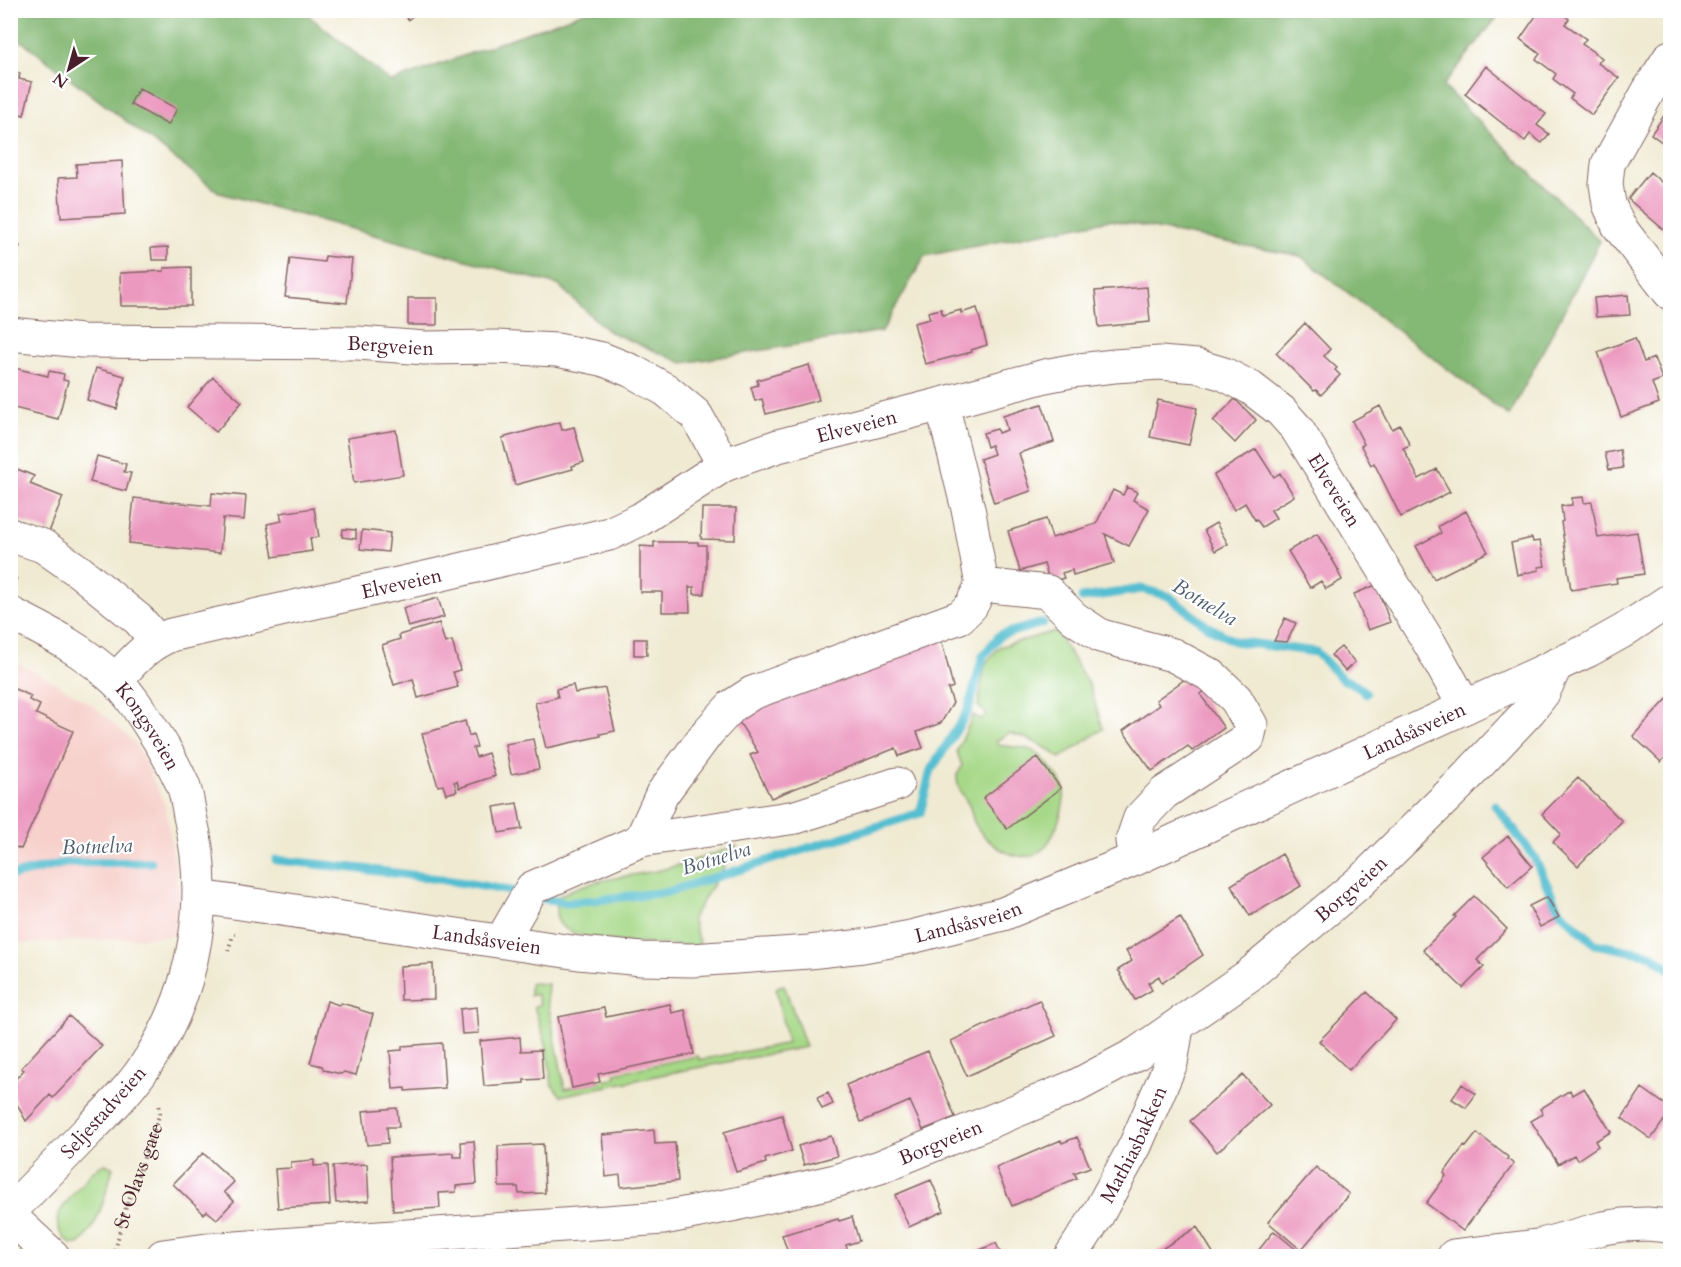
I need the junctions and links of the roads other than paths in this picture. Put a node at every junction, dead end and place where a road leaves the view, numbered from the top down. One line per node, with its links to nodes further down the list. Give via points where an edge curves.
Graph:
1 (1671, 57): 2 (street, via 1608,164 1606,184 1618,225)
2 (1671, 293)
3 (10, 334): 5 (street, Bergveien, via 82,341 496,347 602,359 666,390 696,415)
4 (942, 404): 5 (street, Elveveien, via 777,446); 7 (street); 13 (street, Elveveien, via 1045,376 1160,363 1197,366 1251,388 1298,429)
5 (724, 465): 10 (street, Elveveien, via 641,519 609,534)
6 (10, 535): 10 (street, via 43,546 80,572 139,620)
7 (982, 585): 15 (street, via 971,606 960,616 752,693 732,706 662,795); 16 (street, via 1048,592 1074,618 1101,636 1173,655 1212,676 1236,699 1251,725 1248,738 1164,793 1140,818 1132,841)
8 (1671, 600): 11 (street, Landsåsveien, via 1623,631)
9 (10, 613): 12 (street, Kongsveien, via 82,652)
10 (157, 640): 12 (street, Elveveien)
11 (1556, 665): 13 (street, Landsåsveien); 19 (street, Borgveien, via 1529,711 1377,867 1248,976)
12 (116, 680): 17 (street, Kongsveien, via 157,736 183,787 196,842)
13 (1465, 707): 16 (street, Landsåsveien)
14 (897, 784): 15 (street, via 796,817)
15 (641, 840): 18 (street, via 532,888)
16 (1135, 859): 18 (street, Landsåsveien, via 1003,914 863,946 692,960 642,959)
17 (200, 897): 18 (street, Landsåsveien); 20 (street, Seljestadveien, via 192,960 184,988 151,1057 132,1085)
18 (502, 940)
19 (1177, 1027): 24 (street, Borgveien, via 1076,1086 880,1167 791,1191 663,1218 207,1250); 25 (street, Mathiasbakken, via 1171,1063 1135,1146)
20 (10, 1214): 23 (street)
21 (1671, 1226): 22 (street, via 1612,1227)
22 (1535, 1251): 26 (street)
23 (53, 1257)
24 (163, 1257)
25 (1071, 1257)
26 (1454, 1257)

